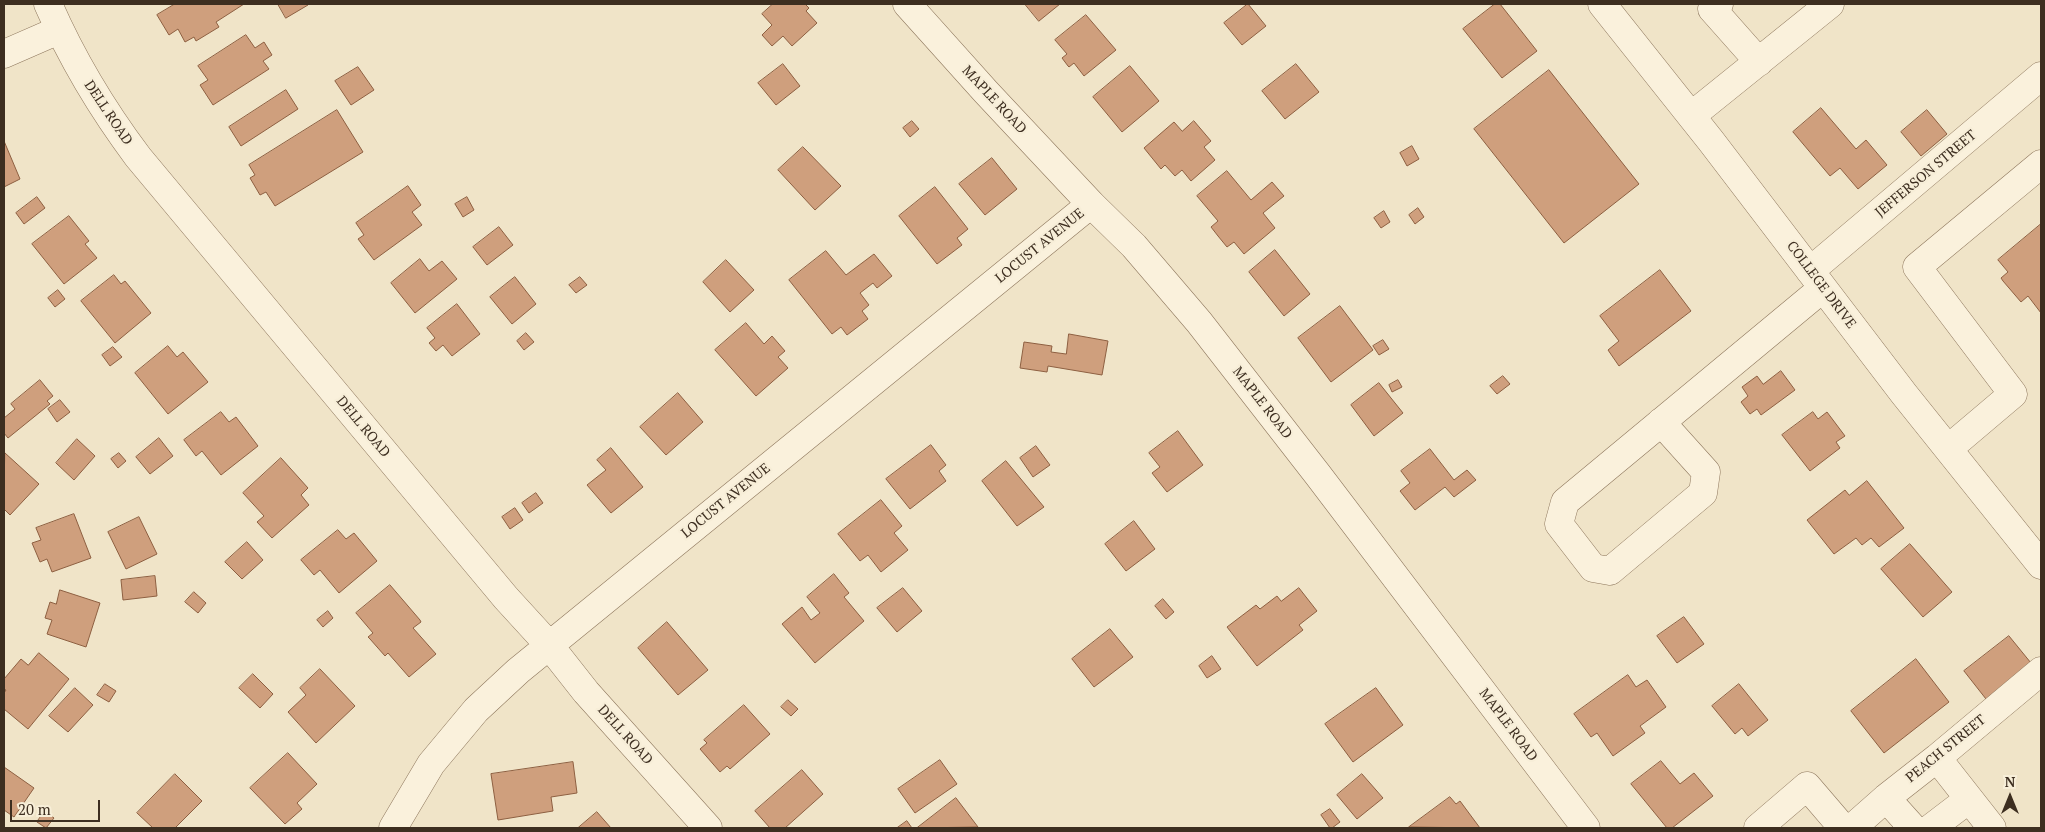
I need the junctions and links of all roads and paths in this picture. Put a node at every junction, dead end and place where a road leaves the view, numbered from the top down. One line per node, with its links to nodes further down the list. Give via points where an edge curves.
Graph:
1 (48, 4): 6 (street, DELL ROAD)
2 (907, 4): 12 (street, MAPLE ROAD)
3 (1602, 4): 10 (street, COLLEGE DRIVE)
4 (1719, 4): 8 (street, via 1712,9)
5 (1830, 4): 8 (street)
6 (59, 30): 7 (street); 17 (street, DELL ROAD, via 84,78 138,157 506,598)
7 (4, 54)
8 (1759, 62): 10 (street)
9 (2041, 76): 13 (street, JEFFERSON STREET)
10 (1691, 116): 13 (street, COLLEGE DRIVE)
11 (2041, 164): 15 (street, via 1917,267 2013,394)
12 (1091, 204): 17 (street, LOCUST AVENUE); 24 (street, MAPLE ROAD, via 1134,246 1199,322)
13 (1817, 279): 14 (street, JEFFERSON STREET); 15 (street, COLLEGE DRIVE)
14 (1661, 422): 14 (street, JEFFERSON STREET, via 1565,502 1559,524 1593,568 1610,571 1703,493 1706,472)
15 (1948, 449): 16 (street, COLLEGE DRIVE)
16 (2041, 565)
17 (549, 645): 22 (street, LOCUST AVENUE, via 469,718 431,764); 23 (street, DELL ROAD, via 586,692)
18 (2041, 671): 19 (street, PEACH STREET)
19 (1937, 758): 20 (street, PEACH STREET); 21 (street)
20 (1886, 798): 27 (street, PEACH STREET); 28 (street)
21 (1969, 799): 29 (street); 30 (street)
22 (393, 828)
23 (708, 828)
24 (1586, 828)
25 (1758, 828): 26 (street, via 1807,786)
26 (1843, 828)
27 (1852, 828)
28 (1913, 828)
29 (1931, 828)
30 (1992, 828)

